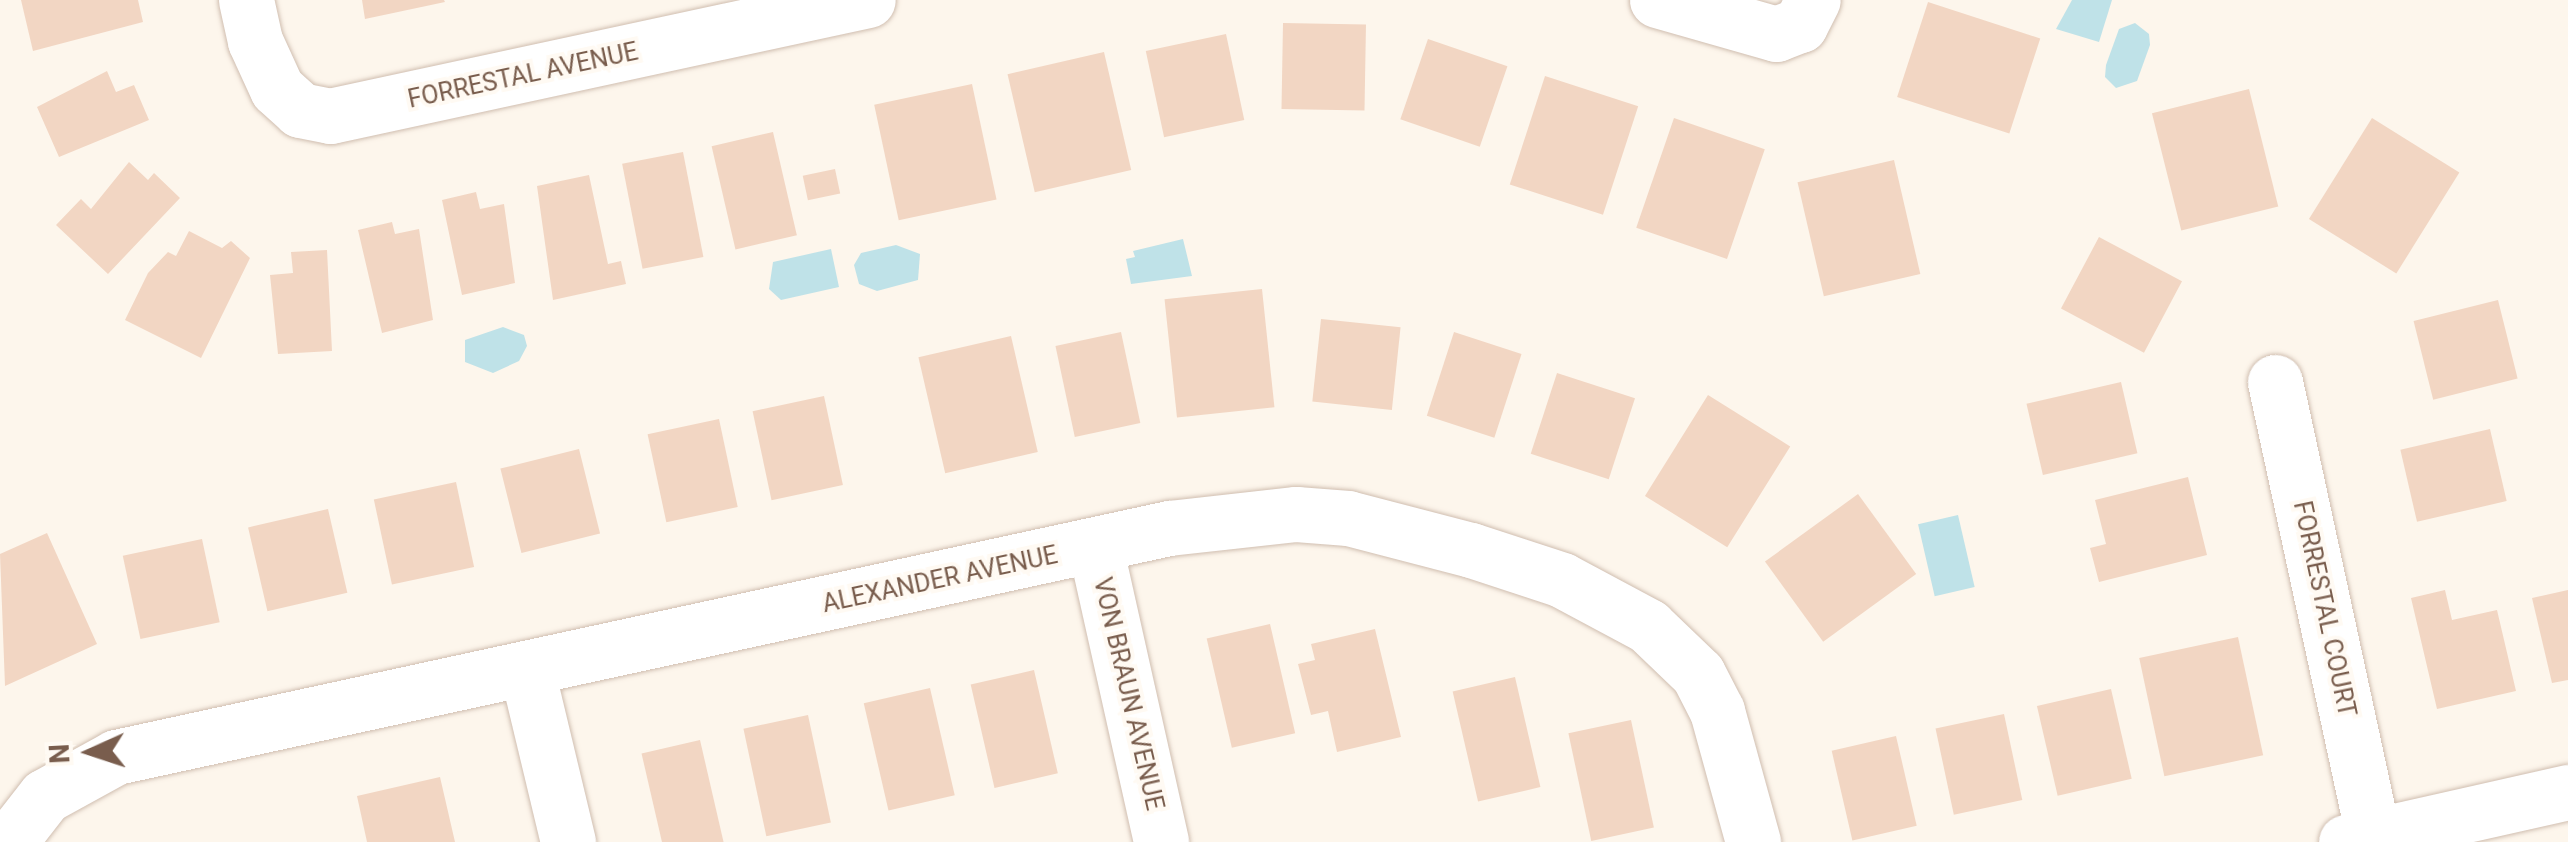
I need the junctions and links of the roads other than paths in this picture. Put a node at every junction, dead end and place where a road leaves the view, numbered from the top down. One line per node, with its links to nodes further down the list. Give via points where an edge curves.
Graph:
1 (246, 0): 2 (street, FORRESTAL AVENUE, via 255,41 277,88 300,110 330,116)
2 (868, 0)
3 (1656, 0): 4 (street, via 1761,32)
4 (1802, 16)
5 (2274, 382): 9 (street, FORRESTAL COURT)
6 (1095, 546): 7 (street, ALEXANDER AVENUE); 12 (street, VON BRAUN AVENUE); 13 (street, ALEXANDER AVENUE, via 1169,528 1296,514 1366,523 1562,580 1648,626 1698,674 1718,711)
7 (527, 671): 10 (street, ALEXANDER AVENUE, via 116,757 45,796); 11 (street)
8 (2568, 792): 9 (street)
9 (2360, 839)
10 (9, 842)
11 (568, 842)
12 (1161, 842)
13 (1753, 842)

